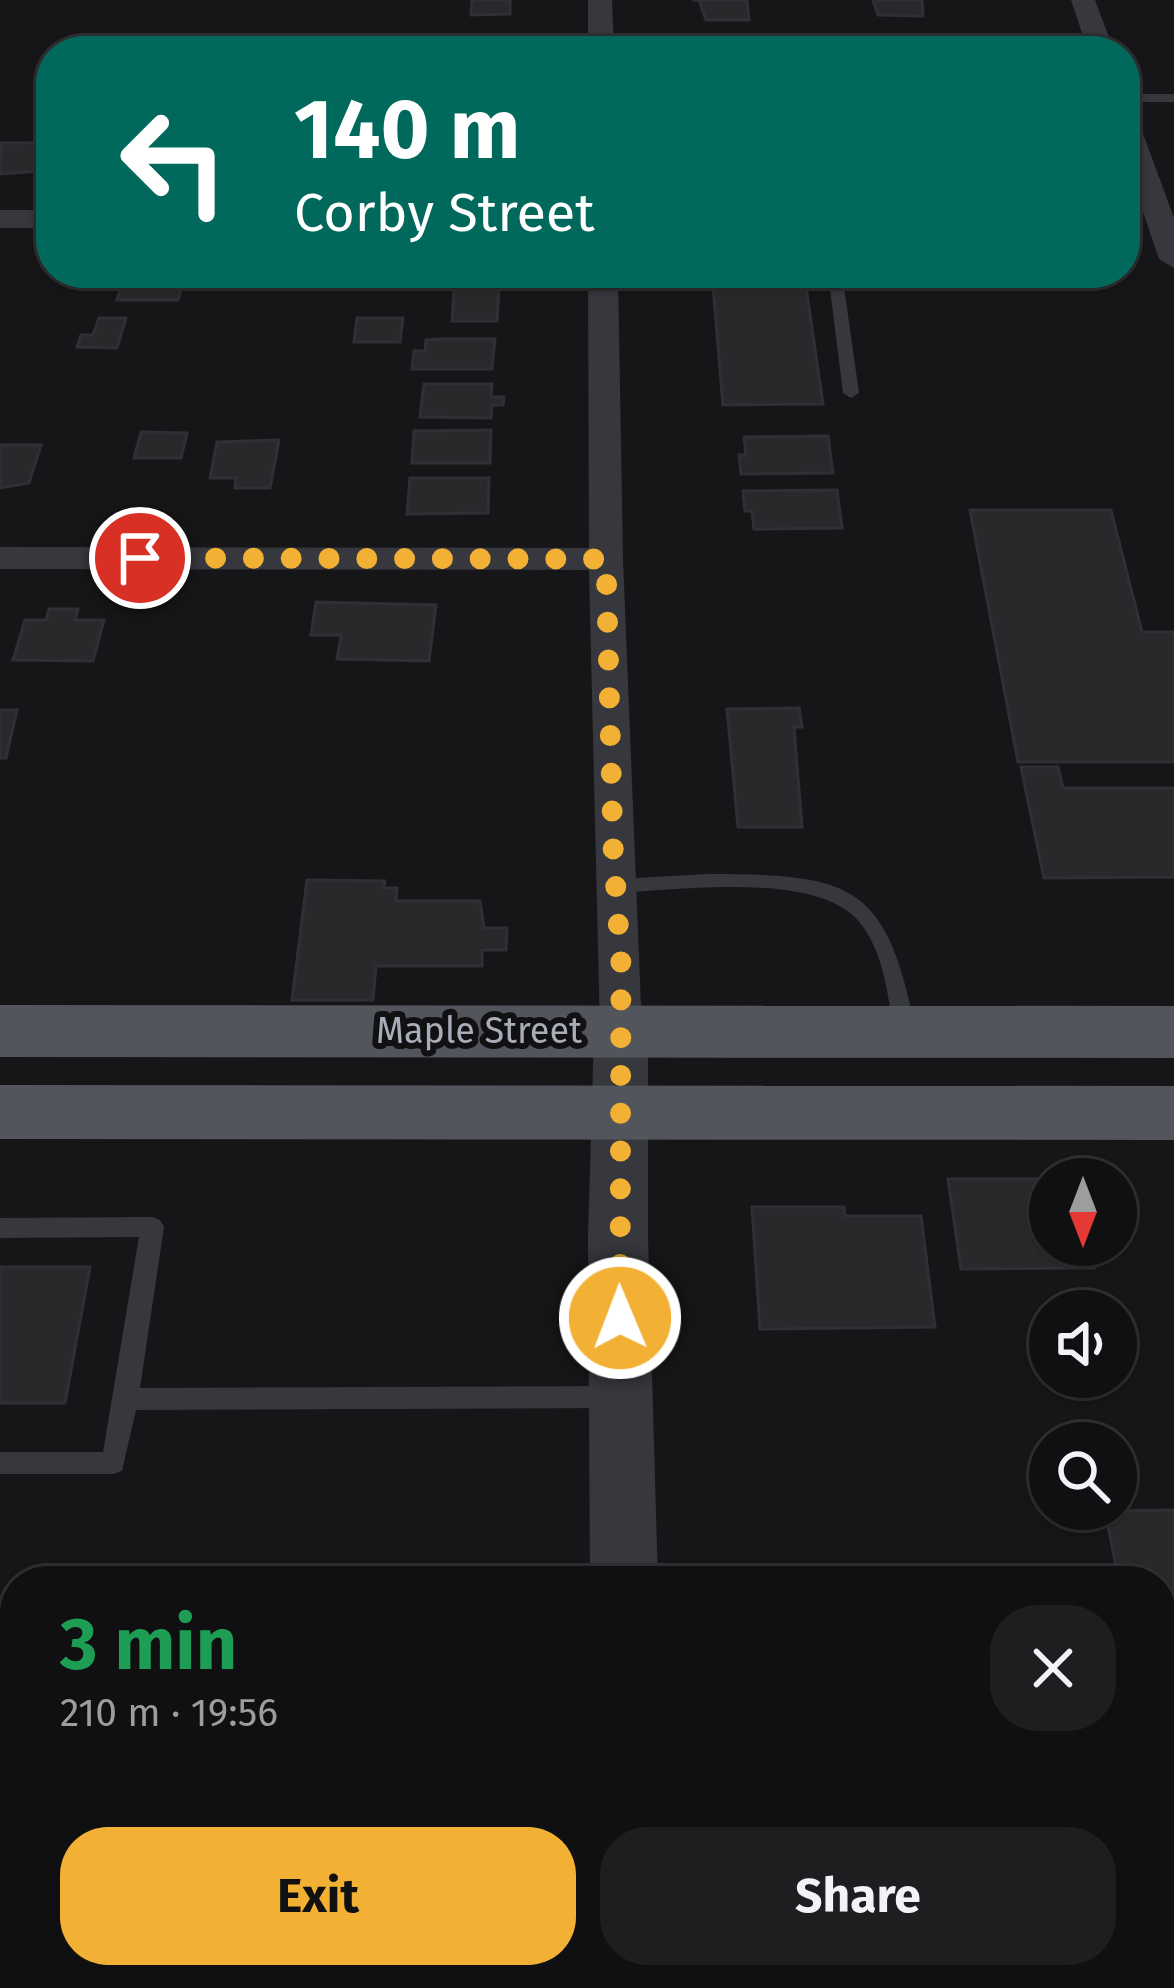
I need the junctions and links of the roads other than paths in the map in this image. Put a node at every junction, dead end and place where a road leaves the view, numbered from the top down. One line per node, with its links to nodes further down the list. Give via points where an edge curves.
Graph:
1 (600, 0): 3 (street)
2 (1083, 0): 4 (street)
3 (601, 36)
4 (1096, 36)
5 (1140, 98): 6 (lane)
6 (1174, 98)
7 (1140, 155): 8 (street)
8 (1167, 218): 11 (street)
9 (0, 219): 10 (street)
10 (36, 219)
11 (1174, 259)
12 (603, 288): 16 (street)
13 (837, 288): 14 (lane)
14 (851, 393)
15 (0, 558): 16 (street)
16 (606, 559): 17 (street)
17 (616, 886): 19 (street); 20 (lane, via 734,884 843,894 879,936)
18 (0, 1031): 19 (main road, Maple Street)
19 (621, 1031): 20 (main road, Maple Street); 23 (street)
20 (905, 1032): 21 (main road, Maple Street)
21 (1174, 1032)
22 (0, 1112): 23 (main road)
23 (620, 1112): 24 (main road); 26 (street)
24 (1174, 1113)
25 (0, 1228): 27 (lane, via 152,1227)
26 (622, 1397): 27 (lane); 29 (street)
27 (126, 1399): 28 (lane, via 112,1463)
28 (0, 1463)
29 (624, 1566)

